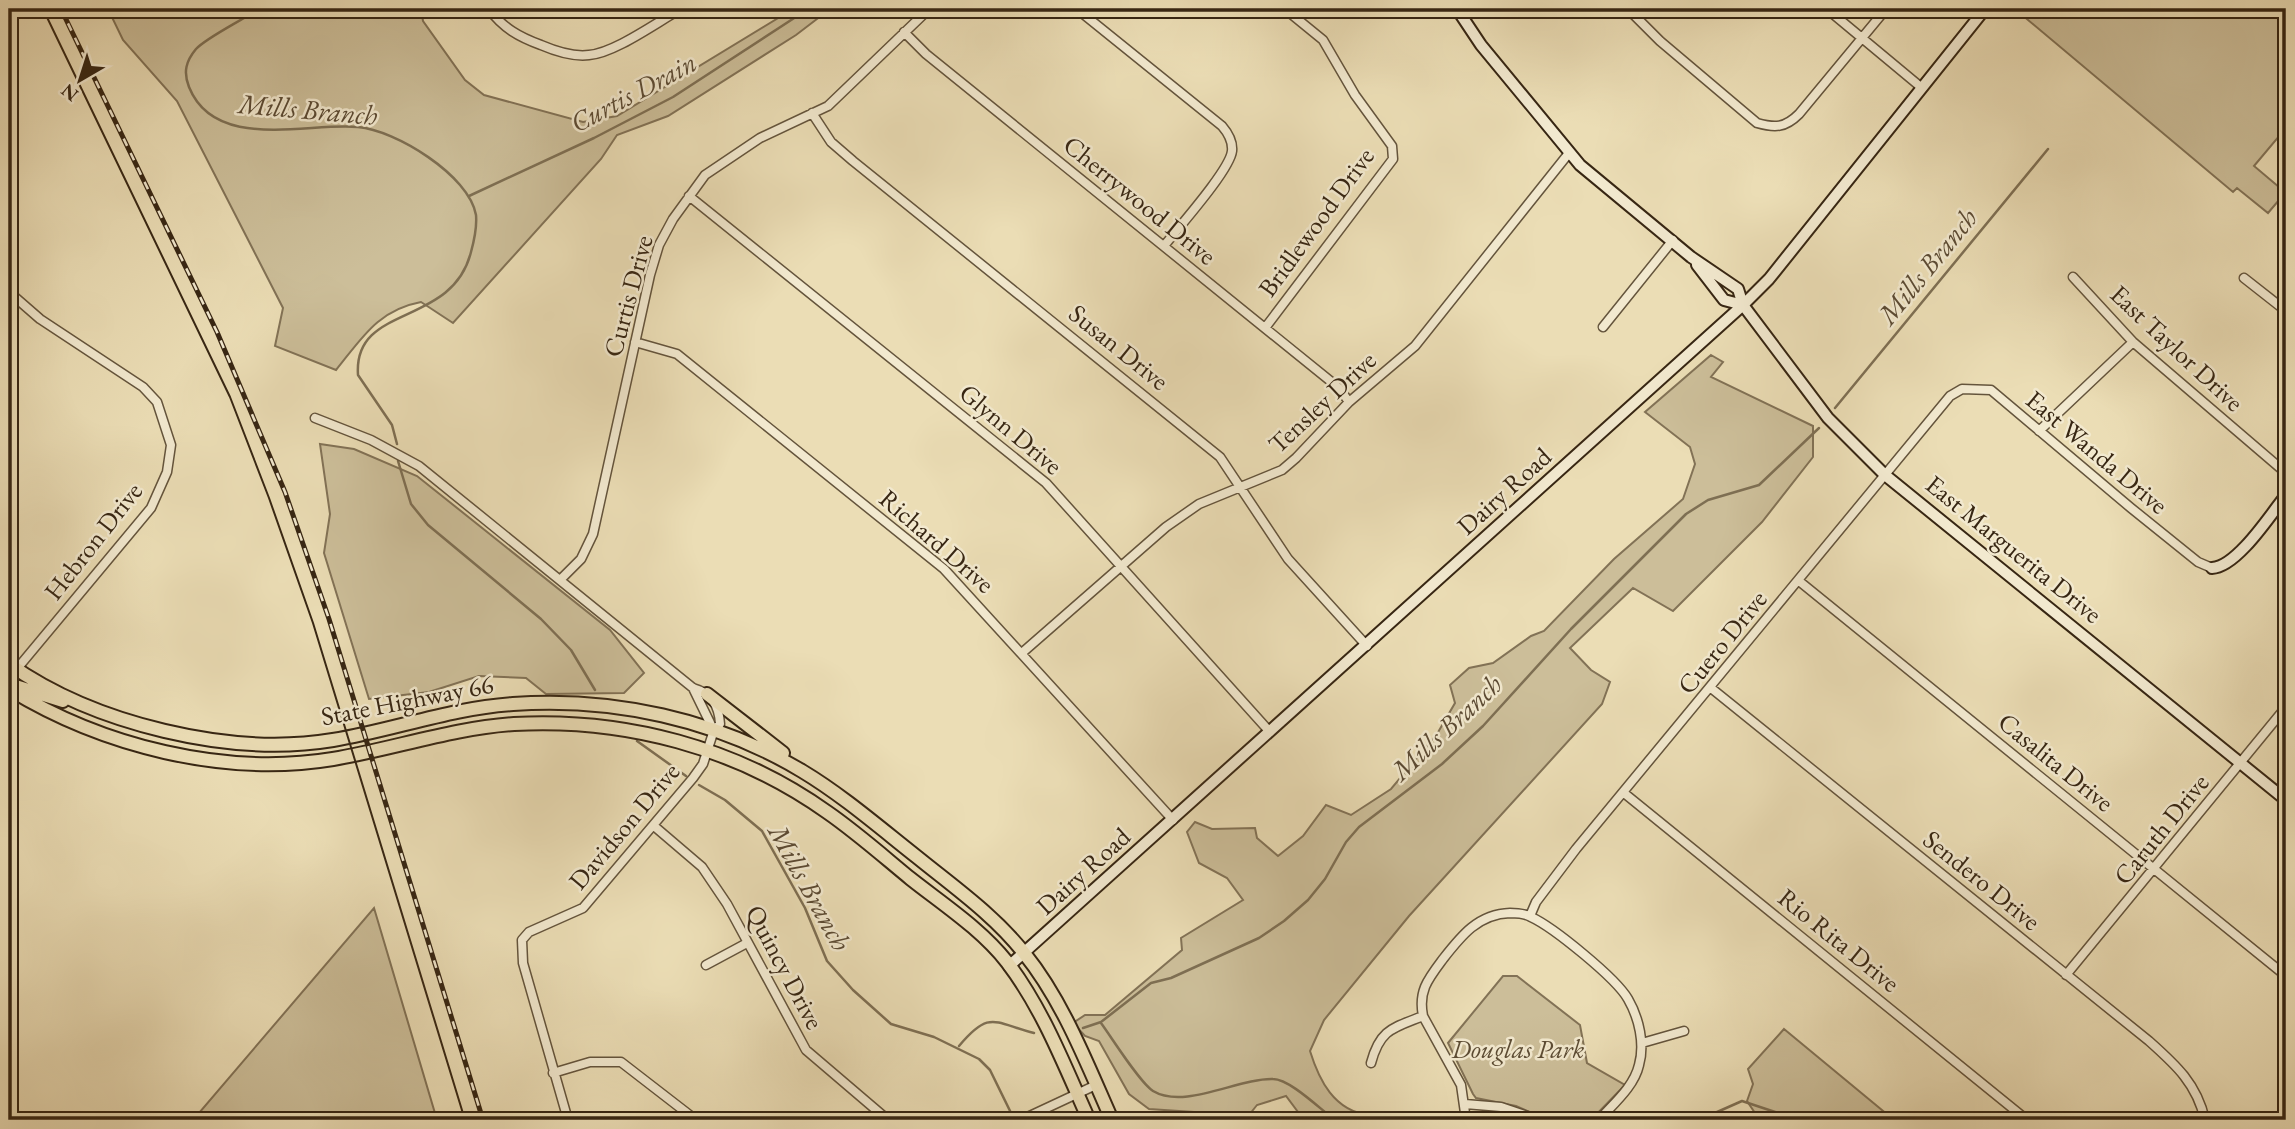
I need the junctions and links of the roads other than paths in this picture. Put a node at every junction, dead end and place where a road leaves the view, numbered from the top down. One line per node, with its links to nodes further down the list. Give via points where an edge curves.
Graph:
1 (489, 9): 12 (street, via 500,24 521,38 558,52 590,55 614,47)
2 (655, 9): 12 (street)
3 (681, 9): 12 (street)
4 (929, 9): 13 (street, Curtis Drive)
5 (1077, 9): 20 (street, via 1222,125 1230,137 1233,148 1227,165)
6 (1285, 9): 28 (street, Bridlewood Drive, via 1323,40 1354,95 1392,146 1393,159)
7 (1457, 9): 17 (street)
8 (1628, 9): 14 (street, via 1757,123 1775,128 1799,114)
9 (1827, 9): 14 (street)
10 (1886, 9): 14 (street)
11 (1985, 9): 15 (street, Dairy Road)
12 (660, 20)
13 (904, 32): 16 (street, Curtis Drive, via 843,94); 20 (street, Cherrywood Drive)
14 (1862, 37): 15 (street)
15 (1922, 88): 25 (street, Dairy Road, via 1769,279)
16 (812, 113): 18 (street, Curtis Drive, via 730,157 705,175); 37 (street, Susan Drive, via 831,142 852,161 1188,430 1220,457)
17 (1569, 153): 19 (street); 32 (street, Tensley Drive, via 1415,346)
18 (689, 196): 29 (street, Curtis Drive, via 659,245); 39 (street, Glynn Drive, via 1045,483)
19 (1673, 240): 21 (street); 27 (street)
20 (1164, 246): 28 (street, Cherrywood Drive)
21 (1691, 257): 25 (street, East Marguerita Drive, via 1738,289); 25 (street, via 1724,300)
22 (2073, 277): 30 (street, East Taylor Drive)
23 (2244, 278): 26 (street)
24 (9, 292): 45 (street, Hebron Drive, via 40,319 143,387 157,402 171,445 167,472 151,508)
25 (1743, 305): 36 (street, East Marguerita Drive, via 1828,418); 43 (street, Dairy Road)
26 (2286, 312)
27 (1603, 327)
28 (1265, 328): 32 (street, Cherrywood Drive, via 1339,388)
29 (635, 342): 41 (street, Curtis Drive, via 593,534 581,559); 44 (street, Richard Drive, via 677,354 944,569)
30 (2133, 342): 34 (street); 35 (street, East Taylor Drive)
31 (1950, 396): 34 (street, East Wanda Drive, via 1962,389 1991,390); 36 (street, Cuero Drive)
32 (1349, 402): 37 (street, Tensley Drive, via 1282,470)
33 (315, 418): 41 (street, via 419,466)
34 (2039, 431): 40 (street, East Wanda Drive, via 2198,562)
35 (2286, 473)
36 (1885, 475): 42 (street, Cuero Drive); 55 (street, East Marguerita Drive)
37 (1242, 488): 39 (street, Tensley Drive, via 1199,504); 43 (street, Susan Drive, via 1289,559)
38 (2286, 495): 40 (street, via 2241,550 2226,564)
39 (1121, 565): 44 (street, Tensley Drive); 53 (street, Glynn Drive)
40 (2212, 568)
41 (560, 580): 47 (street)
42 (1799, 581): 48 (street, Cuero Drive); 61 (street, Casalita Drive)
43 (1367, 646): 53 (street, Dairy Road)
44 (1023, 652): 59 (street, Richard Drive)
45 (11, 669): 50 (main road, State Highway 66)
46 (9, 687): 50 (main road); 54 (main road, State Highway 66, via 52,713 108,735 219,760 313,761 515,724 622,729)
47 (693, 688): 49 (street); 52 (street)
48 (1711, 688): 57 (street, Cuero Drive); 67 (street, Sendero Drive)
49 (707, 694): 52 (street, Davidson Drive, via 719,716 720,724); 56 (main road)
50 (80, 704): 52 (main road, State Highway 66, via 153,728 267,743 331,740 462,709 558,702 637,711)
51 (2286, 707): 55 (street, Caruth Drive)
52 (714, 730): 54 (street, Davidson Drive); 56 (main road, State Highway 66, via 772,754)
53 (1270, 733): 59 (street, Dairy Road)
54 (709, 751): 60 (street, Davidson Drive); 66 (main road, State Highway 66, via 825,810 976,931)
55 (2241, 763): 58 (street, East Marguerita Drive); 61 (street, Caruth Drive)
56 (824, 786): 64 (main road, State Highway 66, via 971,900)
57 (1624, 793): 62 (street, Cuero Drive, via 1571,856); 86 (street, Rio Rita Drive)
58 (2286, 800)
59 (1173, 820): 64 (street, Dairy Road)
60 (654, 826): 63 (street, Quincy Drive, via 702,867); 73 (street, Davidson Drive, via 583,908 529,932 522,940 523,963)
61 (2155, 870): 67 (street, Caruth Drive); 68 (street, Casalita Drive)
62 (1530, 916): 69 (street, via 1511,913 1475,923 1424,984); 71 (street, via 1616,983 1633,1009)
63 (747, 943): 65 (street); 79 (street, Quincy Drive, via 806,1050)
64 (1025, 953): 66 (street, Dairy Road); 74 (main road, State Highway 66, via 1055,1000)
65 (706, 965)
66 (1010, 965): 75 (main road, State Highway 66)
67 (2066, 975): 87 (street, Sendero Drive, via 2182,1070 2195,1089)
68 (2286, 976)
69 (1423, 1016): 72 (street, via 1387,1030 1376,1044); 76 (street, via 1448,1057)
70 (1684, 1031): 71 (street)
71 (1642, 1042): 85 (street, via 1639,1067 1629,1086)
72 (1371, 1063)
73 (553, 1073): 77 (street, Davidson Drive); 78 (street, via 590,1062 621,1062)
74 (1096, 1085): 75 (street); 82 (main road, State Highway 66)
75 (1077, 1094): 80 (street); 81 (main road, State Highway 66)
76 (1465, 1104): 83 (street); 84 (street, via 1501,1107)
77 (568, 1120)
78 (696, 1120)
79 (888, 1120)
80 (1021, 1120)
81 (1089, 1120)
82 (1112, 1120)
83 (1466, 1120)
84 (1539, 1120)
85 (1598, 1120)
86 (2027, 1120)
87 (2205, 1120)

